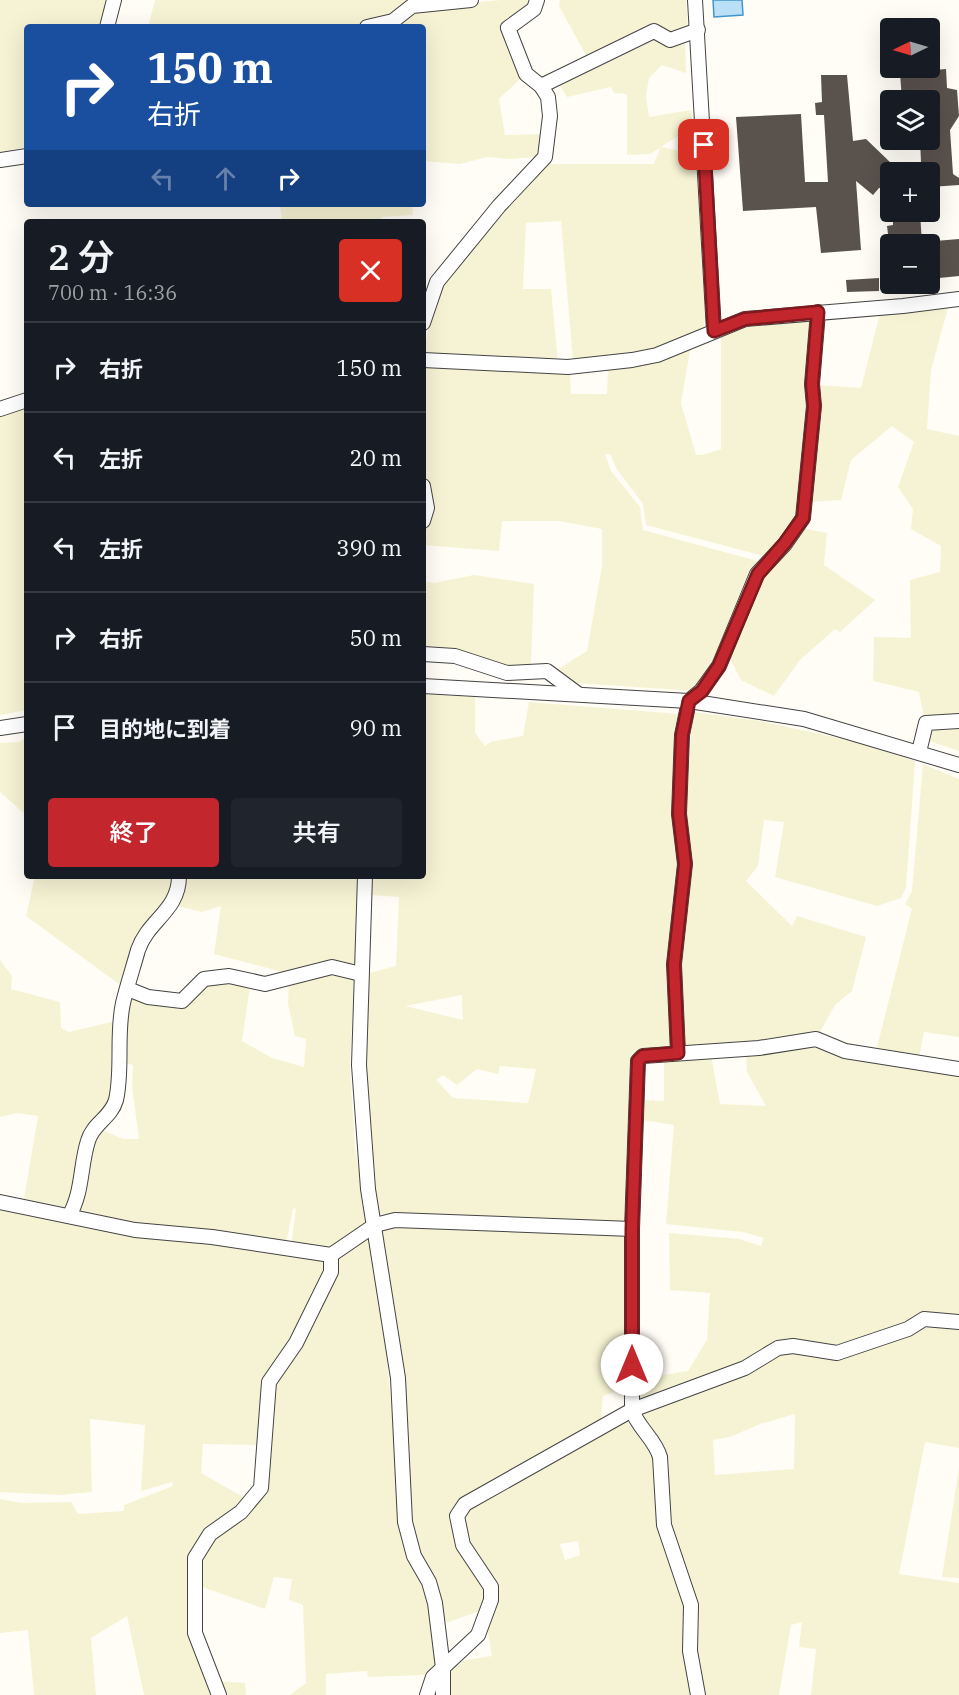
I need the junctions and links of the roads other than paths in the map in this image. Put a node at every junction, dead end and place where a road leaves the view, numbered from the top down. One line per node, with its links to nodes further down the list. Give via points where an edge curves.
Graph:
1 (114, 0): 6 (street)
2 (471, 0): 5 (street)
3 (537, 0): 9 (street, via 534,9 508,28 526,74)
4 (695, 0): 8 (street)
5 (411, 3): 7 (street, via 393,21)
6 (108, 24)
7 (380, 24)
8 (698, 30): 9 (street, via 670,40 654,31); 15 (street)
9 (541, 86): 14 (street, via 548,98 550,116 545,157 437,282)
10 (24, 156): 11 (street)
11 (0, 160)
12 (959, 299): 13 (street)
13 (818, 312): 15 (street, via 745,319); 22 (street, via 803,518 758,574 719,666 702,691)
14 (426, 314)
15 (714, 331): 16 (street, via 657,355 589,364 517,366)
16 (426, 360)
17 (24, 401): 18 (street)
18 (0, 409)
19 (426, 654): 21 (street, via 455,656 507,673 547,670)
20 (426, 686): 21 (street)
21 (580, 695): 22 (street)
22 (689, 701): 26 (street, via 804,719); 32 (street, via 682,735 679,814 685,864 674,964)
23 (959, 721): 26 (street, via 926,723)
24 (24, 722): 25 (street)
25 (0, 728)
26 (919, 752): 27 (street)
27 (959, 765)
28 (179, 879): 31 (street, via 170,908 148,931 139,948)
29 (365, 879): 30 (street)
30 (361, 974): 31 (street, via 332,967 265,984 229,976 204,979 182,1001 148,998); 36 (street, via 359,1065 368,1189)
31 (128, 989): 35 (street, via 123,1004 116,1097 108,1117 93,1130 88,1141 78,1200)
32 (678, 1053): 33 (street, via 759,1048 816,1039 845,1051); 37 (street, via 643,1056 638,1061)
33 (959, 1069)
34 (0, 1202): 35 (street)
35 (69, 1216): 38 (street, via 135,1230)
36 (375, 1225): 37 (street, via 394,1220); 38 (street); 41 (street, via 398,1378 405,1522 414,1556 429,1582 435,1603)
37 (632, 1229): 40 (street)
38 (332, 1255): 42 (street, via 331,1272 296,1343 277,1366 270,1382 261,1488 241,1512 210,1534 195,1558 195,1633)
39 (959, 1322): 40 (street, via 924,1319 908,1329 837,1353 793,1346 778,1348 746,1368)
40 (632, 1410): 41 (street, via 465,1504 459,1511 463,1545 491,1587 491,1600 478,1635); 45 (street, via 635,1421 660,1457 664,1525 691,1605 690,1651)
41 (443, 1668): 43 (street, via 433,1677); 44 (street)
42 (219, 1695)
43 (427, 1695)
44 (443, 1695)
45 (698, 1695)

